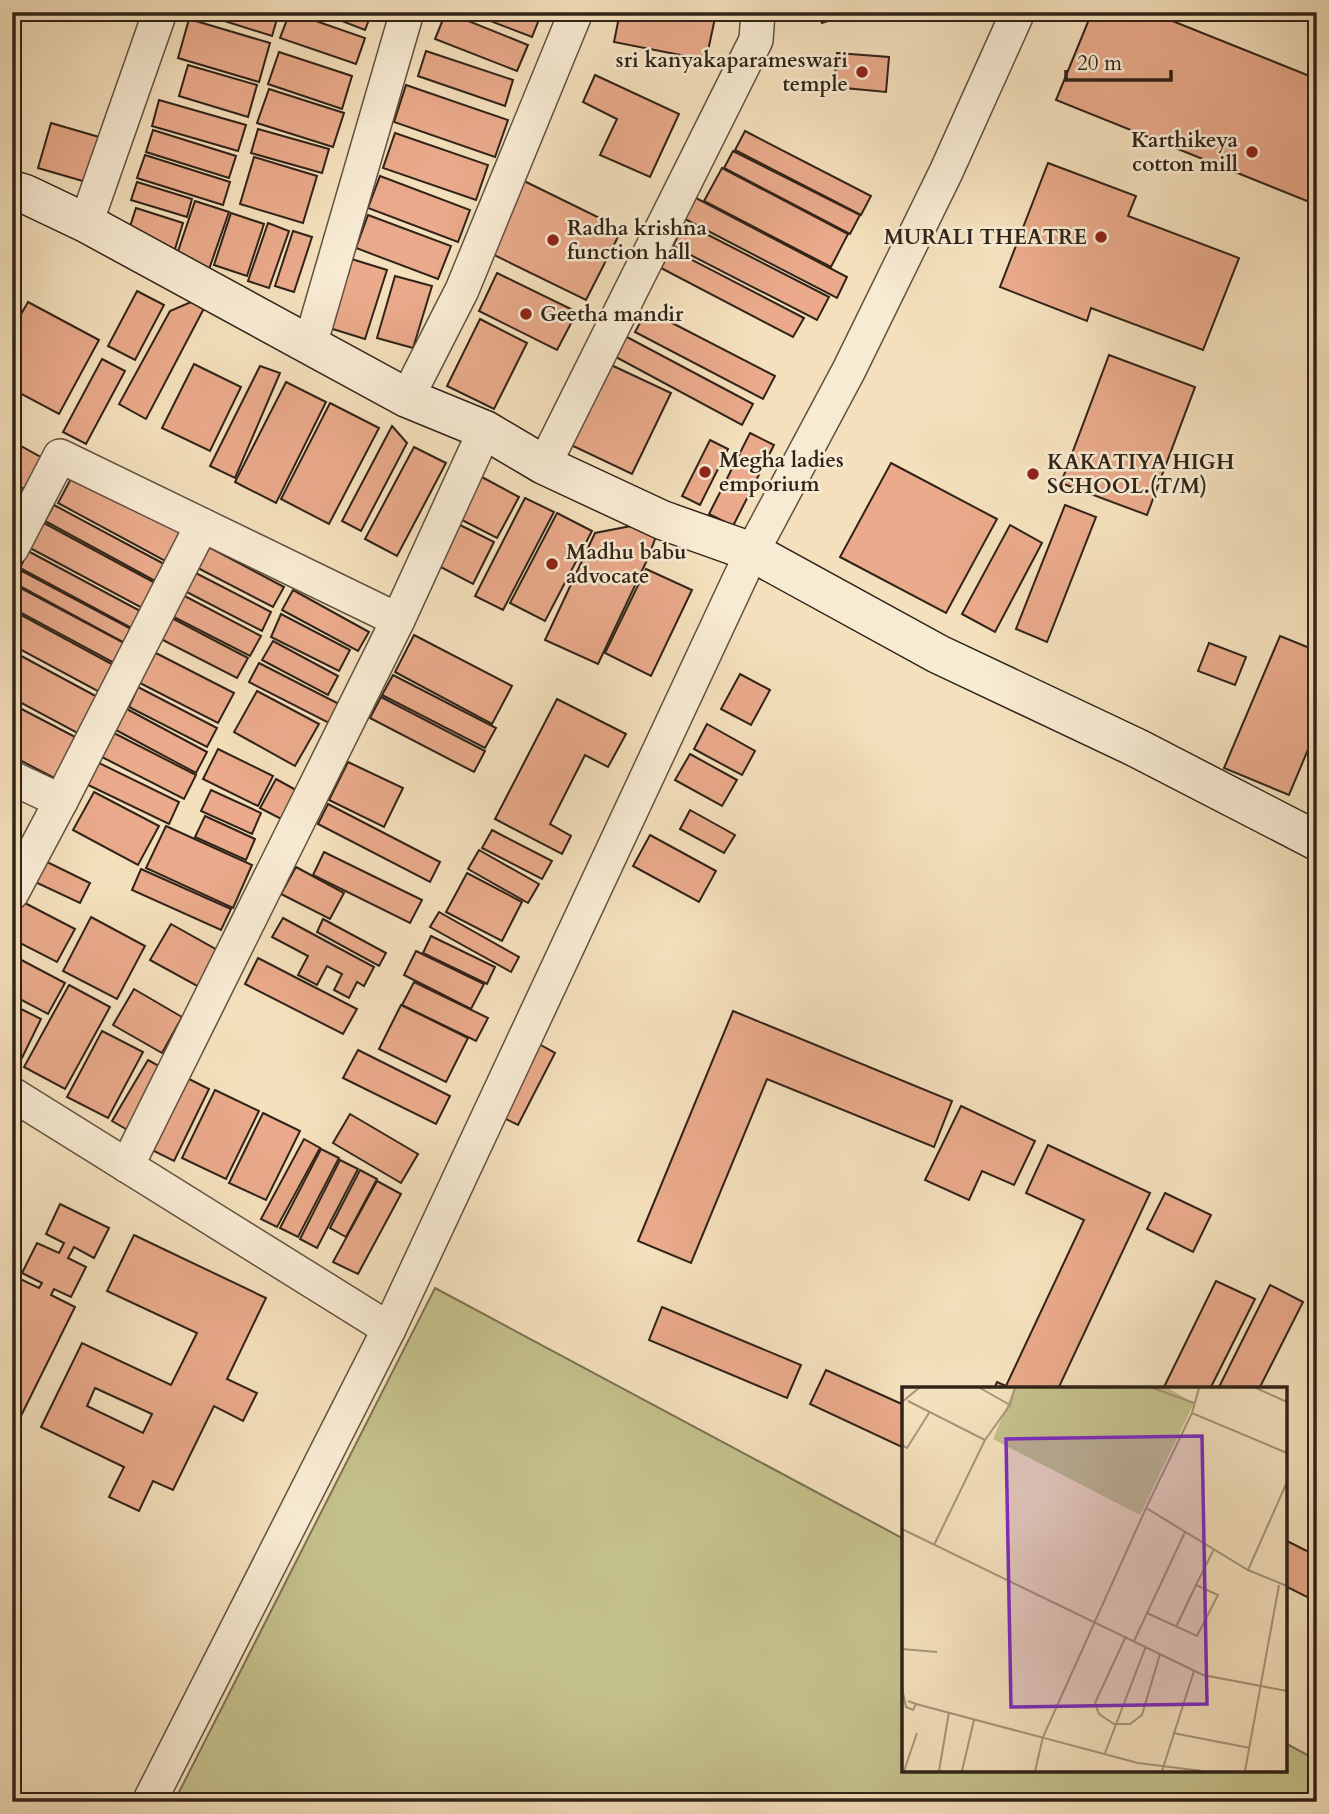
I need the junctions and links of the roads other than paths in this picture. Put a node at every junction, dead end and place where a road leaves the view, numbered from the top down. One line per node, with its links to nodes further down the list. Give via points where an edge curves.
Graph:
1 (160, 12): 7 (street)
2 (407, 12): 8 (street)
3 (576, 12): 9 (street, via 462,290)
4 (758, 12): 11 (street, via 756,40)
5 (1018, 12): 14 (street, via 849,370)
6 (12, 190): 7 (main road)
7 (86, 223): 8 (main road)
8 (310, 345): 9 (main road)
9 (407, 398): 10 (main road)
10 (485, 430): 11 (main road); 15 (street)
11 (544, 465): 14 (main road, via 662,520)
12 (202, 525): 13 (street, via 60,456); 15 (street); 17 (street)
13 (12, 548)
14 (752, 552): 18 (main road, via 939,654 1137,748); 22 (street)
15 (398, 620): 21 (street)
16 (12, 778): 17 (street)
17 (61, 801): 19 (street)
18 (1317, 841)
19 (12, 893)
20 (12, 1094): 21 (street)
21 (127, 1166): 22 (street)
22 (388, 1329): 23 (street)
23 (149, 1802)

